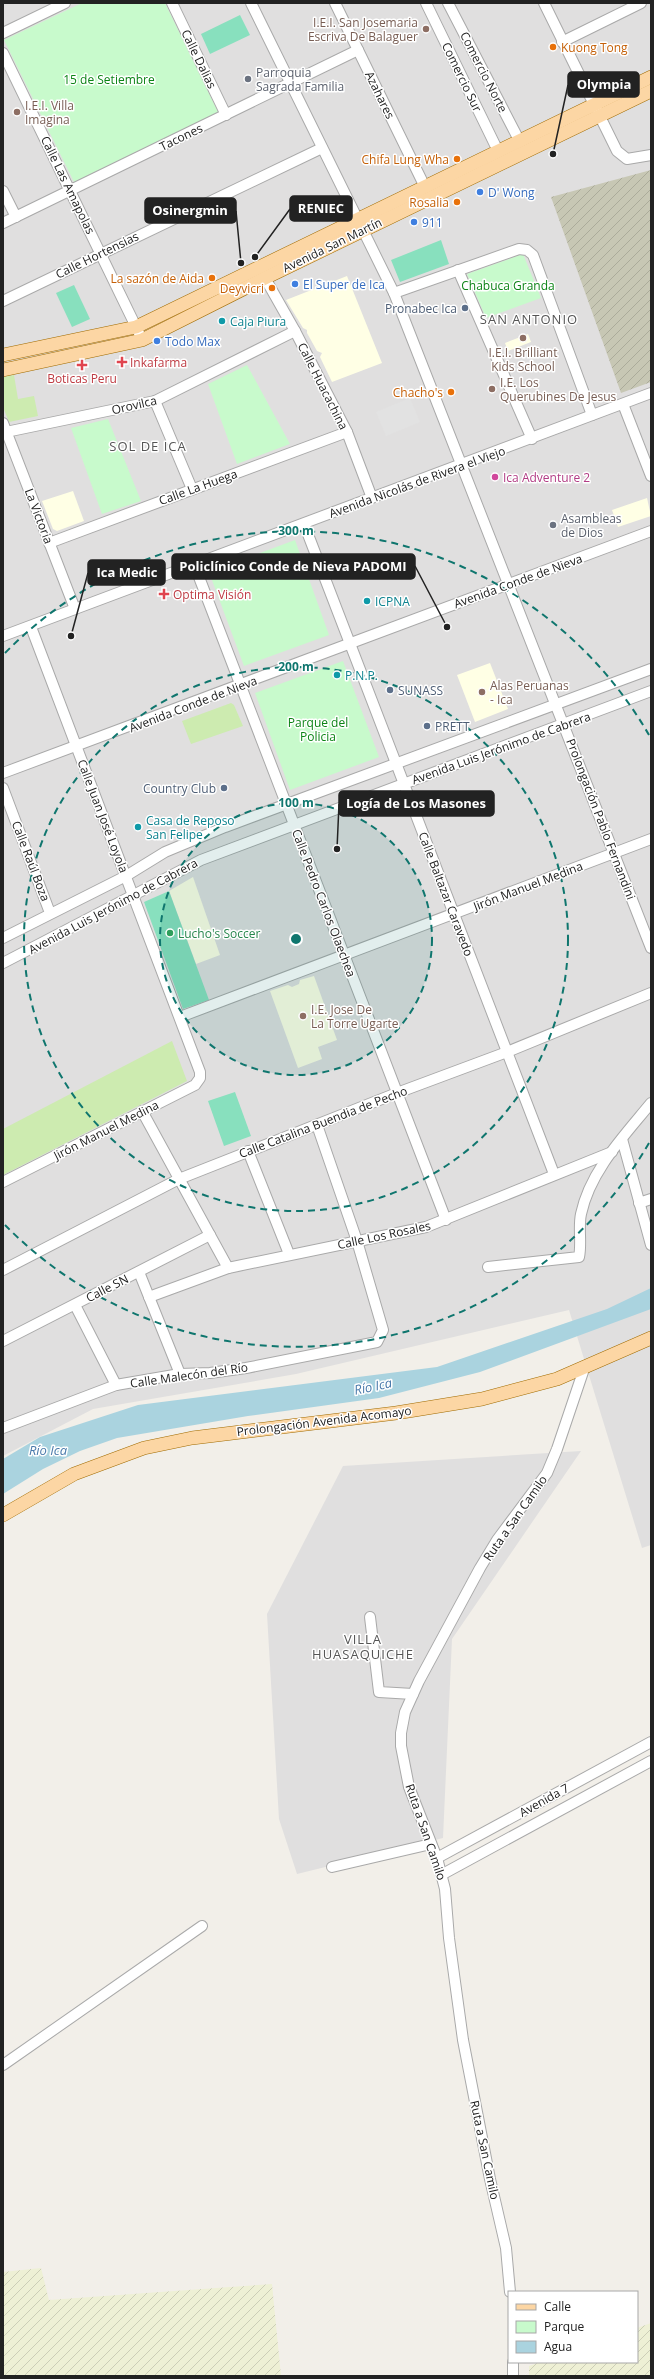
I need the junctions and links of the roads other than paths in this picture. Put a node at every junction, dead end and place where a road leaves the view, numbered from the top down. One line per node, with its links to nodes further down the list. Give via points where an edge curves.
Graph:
1 (65, 3): 9 (street)
2 (172, 3): 17 (street, Calle Dalias)
3 (251, 3): 14 (street, Prolongación Pablo Fernandini)
4 (335, 3): 11 (street, Azahares)
5 (426, 3): 20 (street, Comercio Sur)
6 (448, 3): 18 (street, Comercio Norte)
7 (544, 3): 10 (street)
8 (642, 3): 10 (street)
9 (3, 33)
10 (562, 42): 16 (street)
11 (358, 50): 14 (street, Tacones); 22 (street, Azahares)
12 (3, 53): 23 (street, Calle Las Amapolas)
13 (651, 77): 16 (main road, Avenida San Martín)
14 (290, 84): 17 (street, Tacones); 19 (street, Prolongación Pablo Fernandini)
15 (651, 92): 16 (main road, Avenida San Martín)
16 (597, 111): 18 (main road, Avenida San Martín); 21 (street, via 620,155 627,159); 27 (main road, Avenida San Martín)
17 (226, 115): 23 (street, Tacones)
18 (519, 140): 20 (main road, Avenida San Martín)
19 (322, 148): 27 (street, Prolongación Pablo Fernandini); 28 (street, Calle Hortensias)
20 (498, 151): 22 (main road, Avenida San Martín)
21 (651, 155)
22 (425, 187): 27 (main road, Avenida San Martín)
23 (70, 190): 25 (street, Tacones); 28 (street, Calle Las Amapolas)
24 (3, 191): 25 (street)
25 (16, 217): 26 (street, Tacones)
26 (3, 223)
27 (360, 226): 30 (main road, Avenida San Martín); 31 (street, Prolongación Pablo Fernandini); 33 (main road, Avenida San Martín)
28 (101, 253): 32 (street, Calle Hortensias); 33 (street, Calle Las Amapolas)
29 (458, 270): 31 (street); 41 (street, via 519,248 530,252); 44 (street)
30 (265, 278): 34 (street, Calle Huacachina); 35 (main road, Avenida San Martín)
31 (394, 293): 45 (street, Prolongación Pablo Fernandini)
32 (3, 301)
33 (136, 327): 35 (street, Calle Las Amapolas); 36 (main road, Avenida San Martín)
34 (295, 331): 39 (street, Orovilca); 43 (street, Calle Huacachina)
35 (142, 340): 37 (main road, Avenida San Martín)
36 (3, 355)
37 (3, 370)
38 (651, 393): 40 (street, Avenida Nicolás de Rivera el Viejo)
39 (156, 401): 42 (street, Orovilca); 47 (street)
40 (623, 404): 41 (street, Avenida Nicolás de Rivera el Viejo); 46 (street)
41 (592, 415): 44 (street, Avenida Nicolás de Rivera el Viejo)
42 (5, 428): 51 (street, La Victoria)
43 (347, 432): 47 (street, Calle La Huega); 48 (street, Calle Huacachina)
44 (532, 439): 45 (street, Avenida Nicolás de Rivera el Viejo)
45 (463, 465): 48 (street, Avenida Nicolás de Rivera el Viejo); 53 (street, Prolongación Pablo Fernandini)
46 (651, 476)
47 (192, 489): 51 (street, Calle La Huega)
48 (372, 498): 49 (street, Avenida Nicolás de Rivera el Viejo)
49 (304, 524): 52 (street, Avenida Nicolás de Rivera el Viejo); 57 (street, Calle Baltazar Caravedo)
50 (651, 531): 53 (street, Avenida Conde de Nieva)
51 (49, 543): 54 (street, La Victoria)
52 (194, 564): 54 (street, Avenida Nicolás de Rivera el Viejo); 59 (street, Calle Pedro Carlos Olaechea)
53 (510, 585): 57 (street, Avenida Conde de Nieva); 61 (street, Prolongación Pablo Fernandini)
54 (75, 610): 55 (street, Avenida Nicolás de Rivera el Viejo)
55 (31, 627): 56 (street, Avenida Nicolás de Rivera el Viejo); 63 (street, Calle Juan José Loyola)
56 (3, 636)
57 (350, 644): 59 (street, Avenida Conde de Nieva); 64 (street, Calle Baltazar Caravedo)
58 (651, 669): 61 (street, Avenida Luis Jerónimo de Cabrera)
59 (240, 686): 63 (street, Avenida Conde de Nieva); 68 (street, Calle Pedro Carlos Olaechea)
60 (651, 691): 62 (street, Avenida Luis Jerónimo de Cabrera)
61 (556, 705): 62 (street, Prolongación Pablo Fernandini); 64 (street, Avenida Luis Jerónimo de Cabrera)
62 (564, 725): 66 (street, Avenida Luis Jerónimo de Cabrera); 71 (street, Prolongación Pablo Fernandini)
63 (77, 747): 65 (street, Avenida Conde de Nieva); 72 (street, Calle Juan José Loyola)
64 (396, 764): 66 (street, Calle Baltazar Caravedo); 68 (street, Avenida Luis Jerónimo de Cabrera)
65 (3, 774)
66 (404, 784): 69 (street, Avenida Luis Jerónimo de Cabrera); 75 (street, Calle Baltazar Caravedo)
67 (3, 788): 74 (street, Calle Raúl Boza)
68 (286, 804): 69 (street, Calle Pedro Carlos Olaechea); 72 (street, Avenida Luis Jerónimo de Cabrera, via 165,852)
69 (294, 825): 73 (street, Avenida Luis Jerónimo de Cabrera, via 201,860); 78 (street, Calle Pedro Carlos Olaechea)
70 (651, 838): 71 (street, Jirón Manuel Medina)
71 (614, 852): 75 (street, Jirón Manuel Medina); 77 (street, Prolongación Pablo Fernandini)
72 (126, 876): 73 (street, Calle Juan José Loyola); 74 (street, Avenida Luis Jerónimo de Cabrera)
73 (133, 894): 79 (street, Avenida Luis Jerónimo de Cabrera); 81 (street, Calle Juan José Loyola)
74 (50, 913): 76 (street, Avenida Luis Jerónimo de Cabrera)
75 (454, 915): 78 (street, Jirón Manuel Medina); 82 (street, Calle Baltazar Caravedo)
76 (3, 938)
77 (651, 948)
78 (344, 956): 81 (street, Jirón Manuel Medina); 84 (street, Calle Pedro Carlos Olaechea)
79 (3, 963)
80 (651, 993): 82 (street, Calle Catalina Buendia de Pecho)
81 (180, 1017): 83 (street, Calle Juan José Loyola)
82 (507, 1052): 84 (street, Calle Catalina Buendia de Pecho); 91 (street, Calle Baltazar Caravedo)
83 (200, 1072): 86 (street, Jirón Manuel Medina, via 196,1086)
84 (397, 1093): 87 (street, Calle Catalina Buendia de Pecho); 96 (street, Calle Pedro Carlos Olaechea)
85 (651, 1103): 88 (street)
86 (142, 1111): 92 (street); 93 (street, Jirón Manuel Medina)
87 (317, 1125): 89 (street, Calle Catalina Buendia de Pecho); 98 (street)
88 (622, 1139): 90 (street); 95 (street)
89 (248, 1151): 92 (street, Calle Catalina Buendia de Pecho); 100 (street)
90 (612, 1152): 91 (street, Calle Los Rosales); 101 (street, via 590,1188 581,1213 578,1236 580,1255 571,1259)
91 (554, 1174): 96 (street, Calle Los Rosales)
92 (179, 1179): 97 (street); 103 (street, Calle Catalina Buendia de Pecho)
93 (3, 1182)
94 (651, 1199): 95 (street)
95 (639, 1203): 99 (street)
96 (446, 1220): 98 (street, Calle Los Rosales, via 426,1227)
97 (210, 1235): 102 (street); 104 (street, Calle SN)
98 (357, 1241): 100 (street, Calle Los Rosales); 110 (street, Calle Malecón del Río, via 383,1330 380,1339 373,1344 246,1368)
99 (651, 1245)
100 (289, 1254): 102 (street, Calle Los Rosales)
101 (488, 1267)
102 (228, 1268): 105 (street, Calle Los Rosales)
103 (3, 1270)
104 (139, 1272): 105 (street); 106 (street, Calle SN)
105 (149, 1297): 110 (street)
106 (75, 1305): 108 (street, Calle SN); 111 (street)
107 (651, 1338): 109 (main road, Prolongación Avenida Acomayo)
108 (3, 1341)
109 (585, 1366): 113 (main road, Prolongación Avenida Acomayo, via 540,1385 482,1398 389,1414 192,1438 144,1448 74,1474); 115 (street, Ruta a San Camilo, via 547,1473 497,1540)
110 (180, 1374): 111 (street, Calle Malecón del Río)
111 (116, 1385): 112 (street, Calle Malecón del Río)
112 (3, 1428)
113 (3, 1515)
114 (370, 1618): 115 (street, via 379,1692)
115 (413, 1694): 118 (street, Ruta a San Camilo, via 405,1712 402,1746 413,1800)
116 (651, 1742): 119 (street, Avenida 7)
117 (651, 1761): 121 (street)
118 (431, 1844): 119 (street, Ruta a San Camilo); 120 (street)
119 (437, 1858): 121 (street, Ruta a San Camilo)
120 (332, 1868)
121 (441, 1875): 124 (street, Ruta a San Camilo, via 445,1889 463,2040 506,2248)
122 (202, 1926): 123 (street)
123 (3, 2065)
124 (510, 2291)
125 (513, 2363): 126 (street)
126 (513, 2376)

